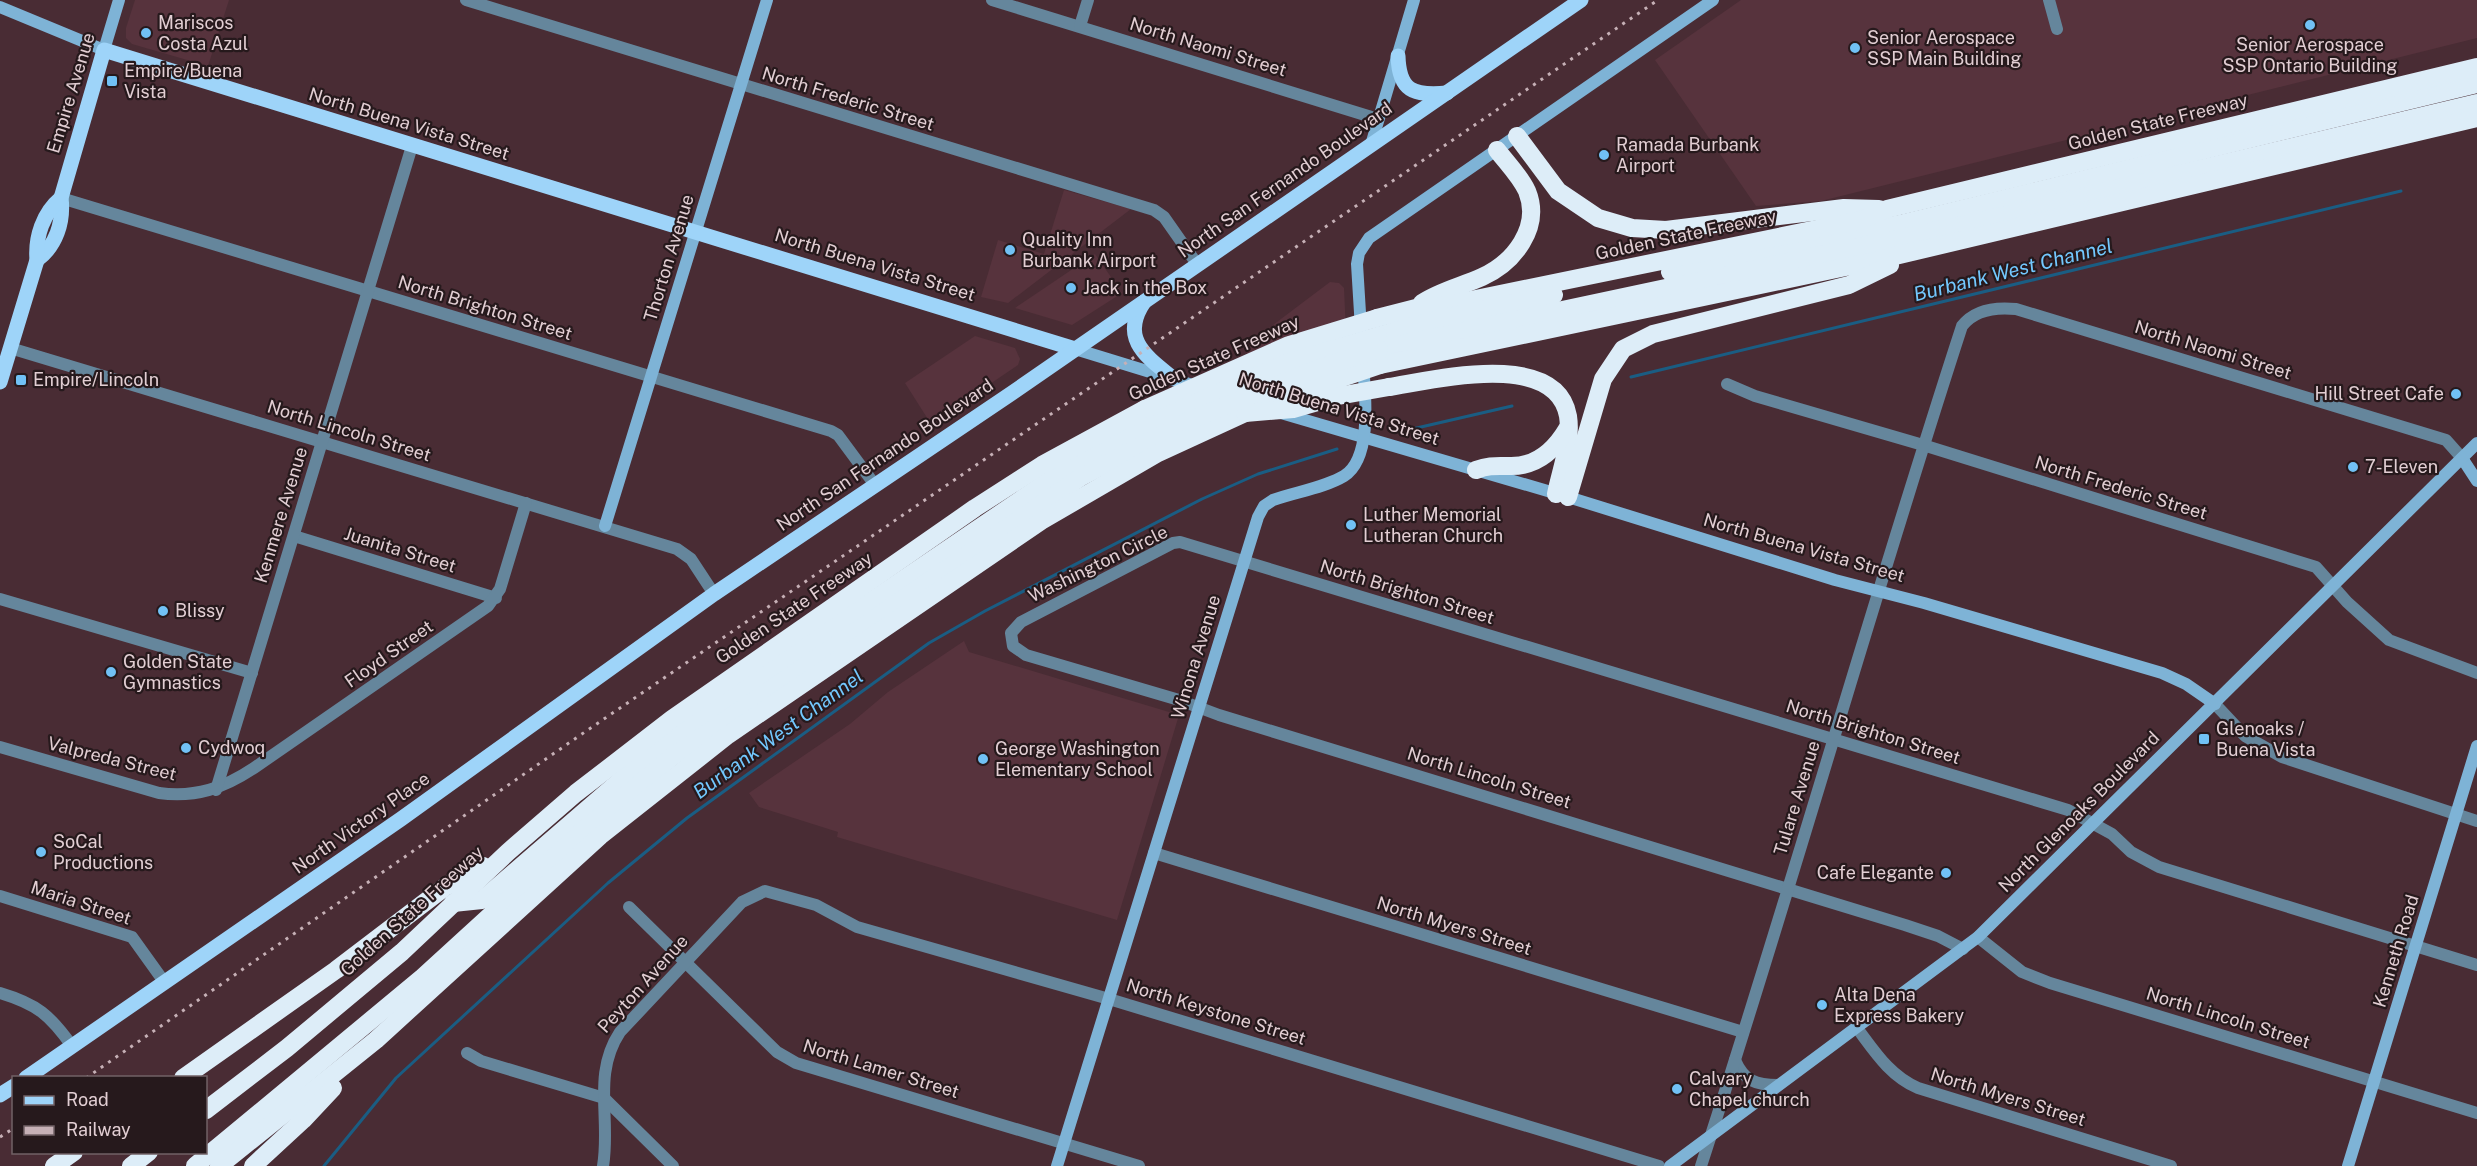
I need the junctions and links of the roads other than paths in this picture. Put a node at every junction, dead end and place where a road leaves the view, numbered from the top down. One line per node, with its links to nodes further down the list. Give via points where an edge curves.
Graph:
1 (119, 0): 13 (main road, Empire Avenue)
2 (466, 0): 17 (street, North Frederic Street)
3 (766, 0): 17 (main road, Thorton Avenue)
4 (993, 0): 11 (street, North Naomi Street)
5 (1088, 0): 11 (street)
6 (1414, 0): 14 (main road)
7 (1581, 0): 18 (main road, North San Fernando Boulevard)
8 (1713, 0): 22 (main road)
9 (2049, 0): 12 (street)
10 (0, 8): 13 (main road, North Buena Vista Street)
11 (1080, 26): 21 (street, North Naomi Street)
12 (2057, 29)
13 (104, 50): 24 (main road, North Buena Vista Street); 26 (main road, Empire Avenue)
14 (1398, 56): 18 (main road, via 1401,79 1410,90); 21 (main road)
15 (2477, 67): 27 (highway, Golden State Freeway)
16 (2477, 84): 35 (highway, via 1904,224 1459,314)
17 (740, 85): 28 (main road, Thorton Avenue); 30 (street, North Frederic Street, via 1154,210 1164,217)
18 (1447, 93): 23 (main road, North San Fernando Boulevard)
19 (2477, 103): 35 (highway, via 1985,220)
20 (2477, 118): 29 (highway, Golden State Freeway)
21 (1378, 119): 23 (main road)
22 (1516, 136): 25 (main road); 27 (highway, via 1558,191 1598,218 1632,228 1666,230 1844,208)
23 (1371, 145): 30 (main road, North San Fernando Boulevard)
24 (412, 146): 28 (main road, North Buena Vista Street); 31 (street, Kenmere Avenue)
25 (1497, 150): 33 (highway, via 1527,192 1531,208 1529,228 1520,247 1483,277 1430,298); 44 (main road, Winona Avenue, via 1364,244 1357,264 1366,412)
26 (61, 198): 31 (street, North Brighton Street); 36 (main road, Empire Avenue, via 63,213 51,250 37,260)
27 (1887, 209): 33 (highway, Golden State Freeway, via 1860,220 1437,307)
28 (696, 231): 37 (main road, North Buena Vista Street); 38 (main road, Thorton Avenue)
29 (1924, 249): 35 (highway, Golden State Freeway); 52 (highway, via 1849,285 1653,334 1623,350 1603,379)
30 (1197, 264): 32 (main road, North San Fernando Boulevard)
31 (370, 290): 38 (street, North Brighton Street); 45 (street, Kenmere Avenue)
32 (1146, 298): 37 (main road, North San Fernando Boulevard); 39 (main road, via 1135,319 1135,340 1145,356)
33 (1416, 308): 35 (highway, Golden State Freeway)
34 (2016, 309): 47 (street, Tulare Avenue, via 1977,313 1962,326); 48 (street, North Naomi Street, via 2446,440)
35 (1379, 342): 42 (highway, Golden State Freeway, bridge); 74 (highway, Golden State Freeway, bridge, via 1289,345 1145,409 1042,465 724,682 585,786); 79 (highway, bridge, via 1287,363 1135,430 1047,482 731,696 629,773 482,900); 108 (highway, bridge, via 1186,422 1091,471 672,757 586,828 372,1020)
36 (10, 348): 40 (main road, Empire Avenue); 45 (street, North Lincoln Street)
37 (1075, 349): 39 (main road, North Buena Vista Street); 51 (main road, North San Fernando Boulevard)
38 (651, 378): 51 (street, North Brighton Street, via 831,431); 54 (main road, Thorton Avenue)
39 (1174, 379): 44 (main road, North Buena Vista Street)
40 (0, 382)
41 (1727, 384): 47 (street, North Frederic Street, via 1755,396)
42 (1245, 413): 43 (highway, bridge, via 1293,410 1338,396 1482,374 1527,376 1553,388 1565,406); 91 (highway, Golden State Freeway, via 1118,474 1041,521 728,735 600,836)
43 (1568, 428): 49 (highway, via 1557,446 1528,464 1490,464); 52 (highway)
44 (1363, 437): 49 (main road, North Buena Vista Street); 56 (main road, Winona Avenue, via 1358,459 1343,477 1264,506)
45 (323, 441): 53 (street, North Lincoln Street); 55 (street, Kenmere Avenue)
46 (2477, 443): 48 (main road, North Glenoaks Boulevard)
47 (1923, 445): 57 (street, North Frederic Street, via 2316,567); 58 (street, Tulare Avenue)
48 (2462, 458): 50 (main road); 57 (main road, North Glenoaks Boulevard)
49 (1476, 470): 52 (main road, North Buena Vista Street)
50 (2477, 481)
51 (875, 485): 59 (main road, North San Fernando Boulevard)
52 (1562, 495): 58 (main road, North Buena Vista Street)
53 (526, 503): 54 (street, North Lincoln Street); 60 (street)
54 (605, 526): 59 (street, North Lincoln Street, via 677,549 691,559)
55 (294, 536): 60 (street, Juanita Street); 63 (street, Kenmere Avenue)
56 (1245, 561): 62 (street, Washington Circle, via 1173,543 1021,622 1013,628); 66 (main road, Winona Avenue); 67 (street, North Brighton Street)
57 (2333, 586): 64 (street, North Frederic Street, via 2389,640); 65 (main road, North Glenoaks Boulevard)
58 (1879, 592): 65 (main road, North Buena Vista Street, via 2162,673); 67 (street, Tulare Avenue)
59 (714, 594): 86 (main road, North Victory Place)
60 (496, 598): 70 (street, Floyd Street, via 479,614)
61 (0, 599): 63 (street)
62 (1011, 638): 66 (street, North Lincoln Street, via 1017,651 1026,656)
63 (252, 673): 70 (street, Kenmere Avenue)
64 (2477, 673)
65 (2215, 704): 71 (street, North Buena Vista Street, via 2245,736 2282,757); 73 (main road, North Glenoaks Boulevard)
66 (1199, 708): 75 (main road, Winona Avenue); 76 (street, North Lincoln Street)
67 (1834, 740): 73 (street, North Brighton Street, via 2068,810); 76 (street, Tulare Avenue)
68 (2477, 746): 71 (main road, Kenneth Road)
69 (0, 747): 70 (street, Valpreda Street, via 159,793 182,795)
70 (216, 790)
71 (2455, 815): 72 (street, North Buena Vista Street); 82 (main road, Kenneth Road)
72 (2477, 821)
73 (2094, 824): 81 (main road, North Glenoaks Boulevard); 82 (street, North Brighton Street, via 2138,857 2159,867)
74 (508, 852): 79 (highway, Golden State Freeway); 96 (highway, via 445,887 336,970)
75 (1154, 853): 88 (main road, Winona Avenue); 90 (street, North Myers Street)
76 (1788, 888): 83 (street, North Lincoln Street, via 1938,936); 90 (street, Tulare Avenue)
77 (765, 891): 84 (street, Peyton Avenue, via 742,902); 88 (street, North Keystone Street, via 816,905 857,927)
78 (0, 896): 86 (street, Maria Street, via 132,938)
79 (453, 903): 100 (highway, Golden State Freeway, via 394,959)
80 (629, 907): 84 (street, North Lamer Street)
81 (1978, 937): 83 (main road, North Glenoaks Boulevard); 97 (street, North Lincoln Street, via 2022,972 2050,983)
82 (2416, 946): 85 (street, North Brighton Street); 97 (main road, Kenneth Road)
83 (1963, 949): 89 (main road, North Glenoaks Boulevard)
84 (686, 963): 99 (street, Peyton Avenue, via 620,1032 610,1048); 103 (street, North Lamer Street, via 777,1052 795,1064)
85 (2477, 965)
86 (165, 983): 92 (main road, North Victory Place)
87 (0, 993): 92 (street, via 33,1004 54,1021)
88 (1110, 999): 103 (main road, Winona Avenue); 115 (street, North Keystone Street)
89 (1857, 1028): 98 (main road, North Glenoaks Boulevard); 118 (street, North Myers Street, via 1886,1066 1901,1080 1918,1088)
90 (1743, 1032): 94 (street, Tulare Avenue)
91 (376, 1040): 109 (highway, Golden State Freeway); 110 (highway, via 303,1120)
92 (72, 1046): 95 (main road, North Victory Place)
93 (467, 1053): 99 (street, via 481,1061)
94 (1735, 1060): 98 (street, via 1747,1079); 102 (street, Tulare Avenue)
95 (27, 1076)
96 (184, 1076)
97 (2374, 1081): 101 (street, North Lincoln Street); 119 (main road, Kenneth Road)
98 (1778, 1085): 102 (main road, North Glenoaks Boulevard)
99 (604, 1098): 111 (street, Peyton Avenue); 112 (street)
100 (207, 1109)
101 (2477, 1113)
102 (1710, 1137): 116 (main road, North Glenoaks Boulevard); 117 (street, Tulare Avenue)
103 (1065, 1143): 113 (main road, Winona Avenue); 114 (street, North Lamer Street)
104 (71, 1154): 106 (highway)
105 (146, 1154): 107 (highway)
106 (54, 1166)
107 (131, 1166)
108 (195, 1166)
109 (219, 1166)
110 (253, 1166)
111 (603, 1166)
112 (674, 1166)
113 (1057, 1166)
114 (1139, 1166)
115 (1659, 1166)
116 (1670, 1166)
117 (1701, 1166)
118 (2171, 1166)
119 (2348, 1166)

